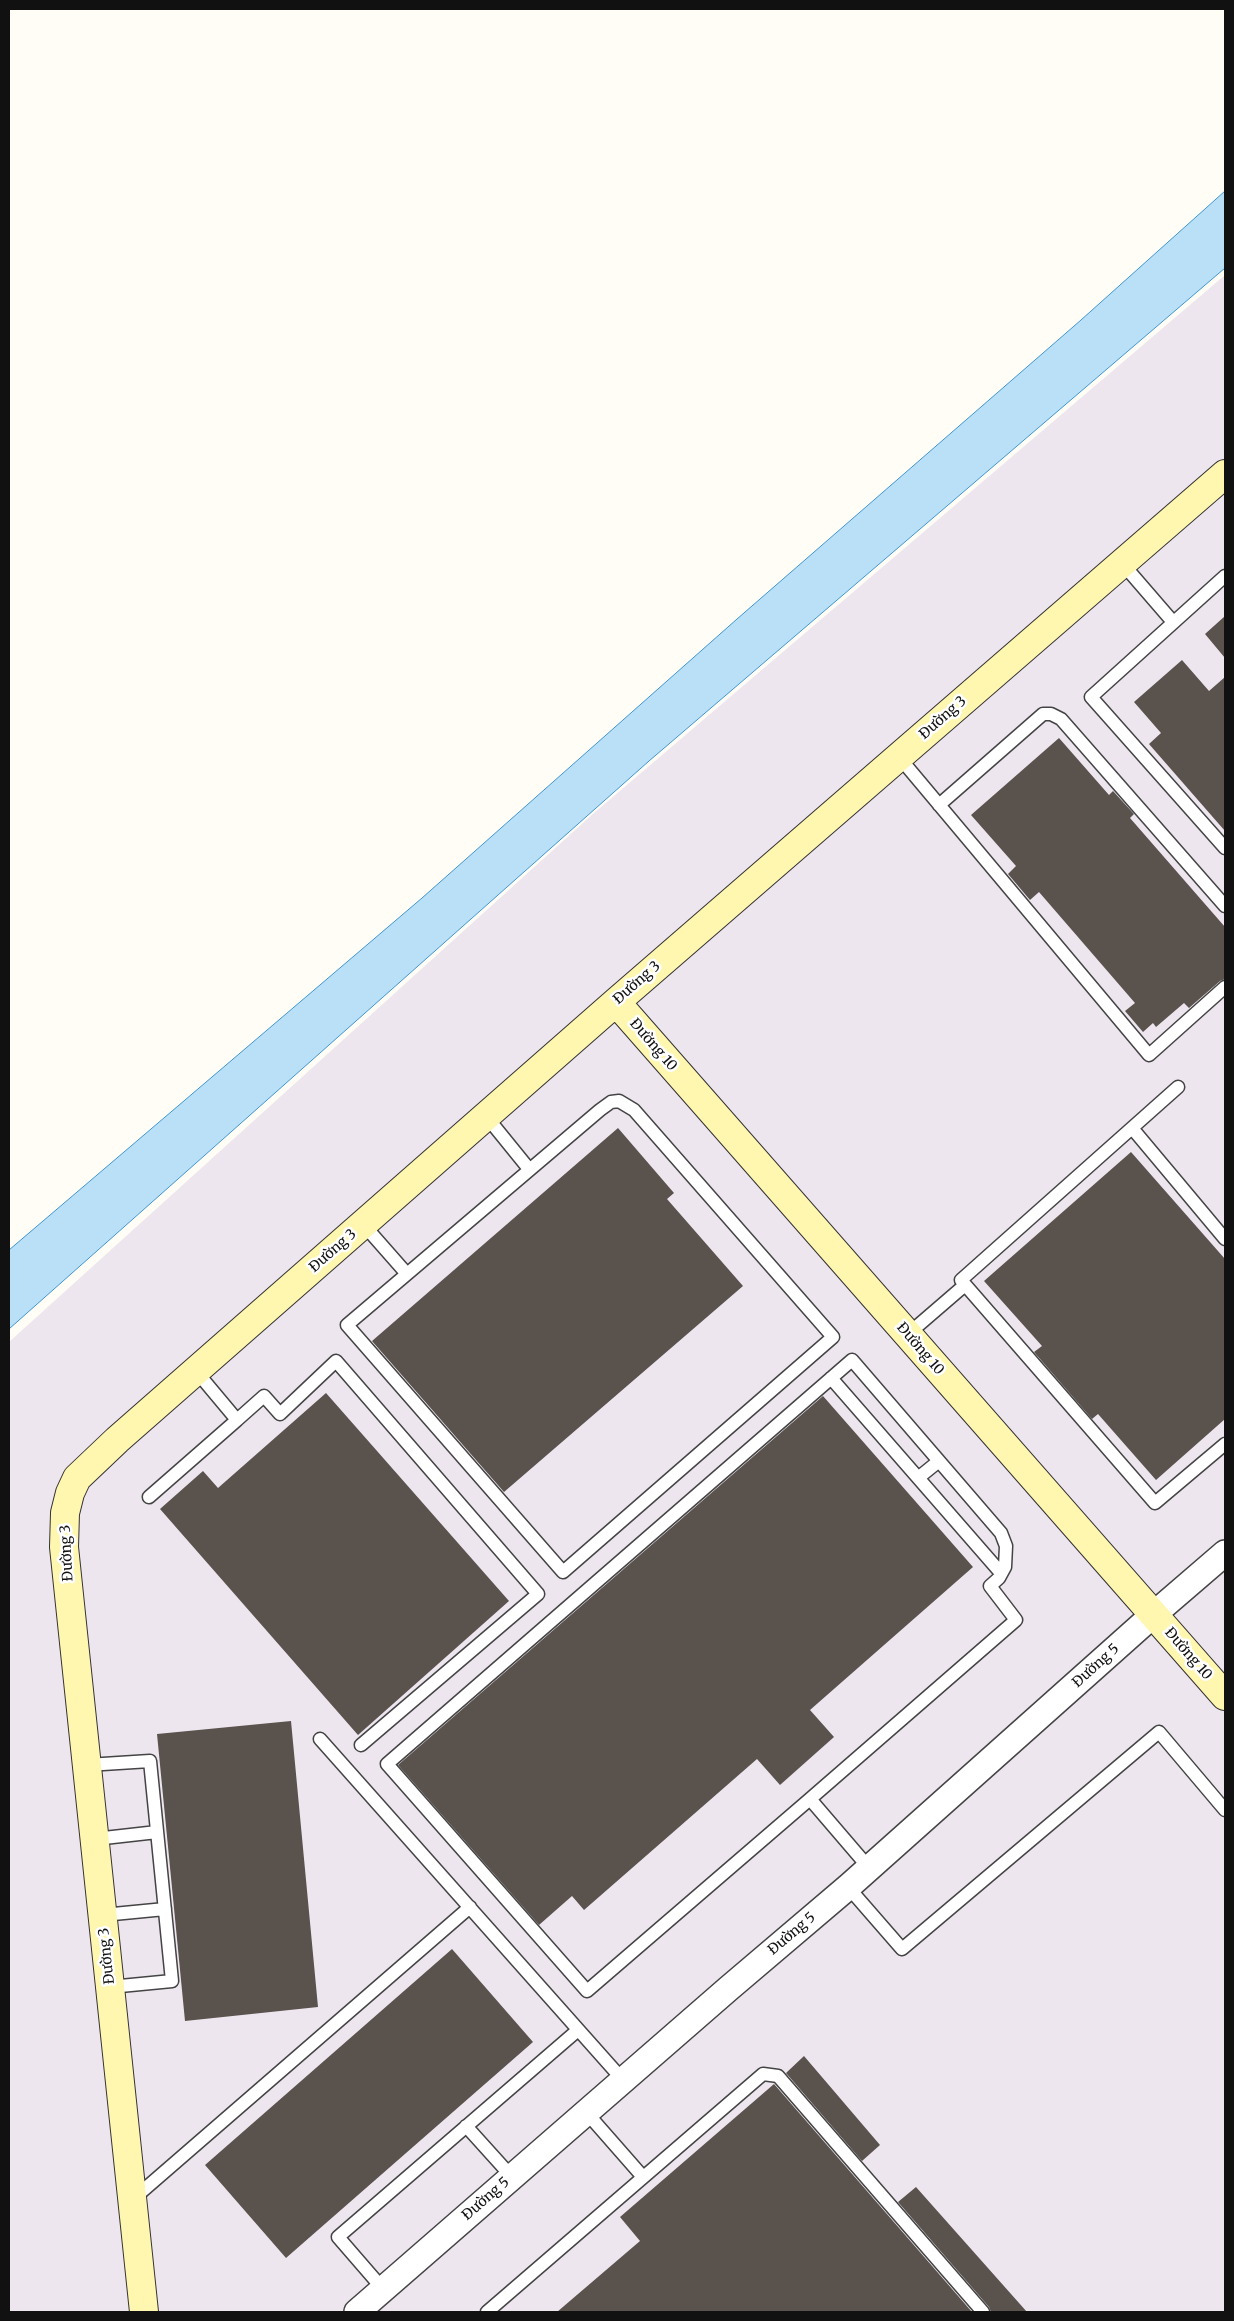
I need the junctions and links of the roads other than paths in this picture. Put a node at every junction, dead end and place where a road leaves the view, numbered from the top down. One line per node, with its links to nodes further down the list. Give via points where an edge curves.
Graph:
1 (1225, 474): 2 (street, Đường 3)
2 (1122, 563): 4 (lane); 5 (street, Đường 3)
3 (1225, 576): 4 (lane)
4 (1173, 622): 7 (lane, via 1091,697)
5 (899, 757): 6 (lane); 10 (street, Đường 3)
6 (939, 805): 8 (lane, via 1043,714 1051,714 1061,719); 9 (lane, via 1149,1054)
7 (1225, 848)
8 (1225, 906)
9 (1225, 987)
10 (616, 1002): 12 (street, Đường 3); 19 (street, Đường 10)
11 (1178, 1087): 13 (lane)
12 (486, 1116): 14 (lane); 15 (street, Đường 3)
13 (1132, 1128): 16 (lane); 18 (lane, via 961,1280)
14 (529, 1168): 17 (lane); 17 (lane, via 611,1102 626,1104 833,1337 562,1572 347,1325)
15 (364, 1224): 17 (lane); 20 (street, Đường 3)
16 (1225, 1239)
17 (407, 1274)
18 (965, 1284): 19 (lane); 23 (lane, via 1155,1503)
19 (907, 1335): 29 (street, Đường 10)
20 (196, 1371): 22 (lane); 33 (street, Đường 3, via 77,1478 70,1493 65,1513 64,1548)
21 (831, 1378): 24 (lane, via 852,1360); 25 (lane); 34 (lane, via 387,1764 587,1991)
22 (237, 1420): 26 (lane); 32 (lane, via 264,1396 280,1414 336,1361 538,1594)
23 (1225, 1444)
24 (938, 1461): 25 (lane); 28 (lane, via 1001,1533 1006,1546)
25 (918, 1478): 28 (lane)
26 (149, 1497)
27 (1225, 1553): 29 (street, Đường 5)
28 (1001, 1573): 34 (lane, via 990,1586 1016,1620)
29 (1153, 1615): 30 (street, Đường 10); 38 (street, Đường 5)
30 (1225, 1696)
31 (320, 1738): 40 (lane)
32 (362, 1745)
33 (87, 1765): 36 (lane, via 150,1761); 37 (street, Đường 3)
34 (810, 1799): 38 (lane)
35 (1225, 1810): 39 (lane, via 1159,1732 902,1949)
36 (157, 1832): 37 (lane); 41 (lane)
37 (95, 1839): 42 (street, Đường 3)
38 (870, 1868): 39 (street, Đường 5)
39 (848, 1888): 45 (street, Đường 5)
40 (470, 1907): 44 (lane); 50 (lane)
41 (165, 1909): 42 (lane); 43 (lane, via 172,1981)
42 (103, 1915): 43 (street, Đường 3)
43 (110, 1987): 50 (street, Đường 3)
44 (578, 2030): 45 (lane); 47 (lane)
45 (622, 2080): 46 (street, Đường 5)
46 (586, 2112): 48 (street, Đường 5); 49 (lane)
47 (466, 2126): 48 (lane); 51 (lane, via 338,2237)
48 (512, 2177): 51 (street, Đường 5)
49 (643, 2177): 54 (lane); 55 (lane, via 762,2074 778,2076)
50 (132, 2200): 53 (street, Đường 3)
51 (383, 2289): 52 (street, Đường 5)
52 (363, 2310)
53 (144, 2312)
54 (487, 2312)
55 (983, 2312)

